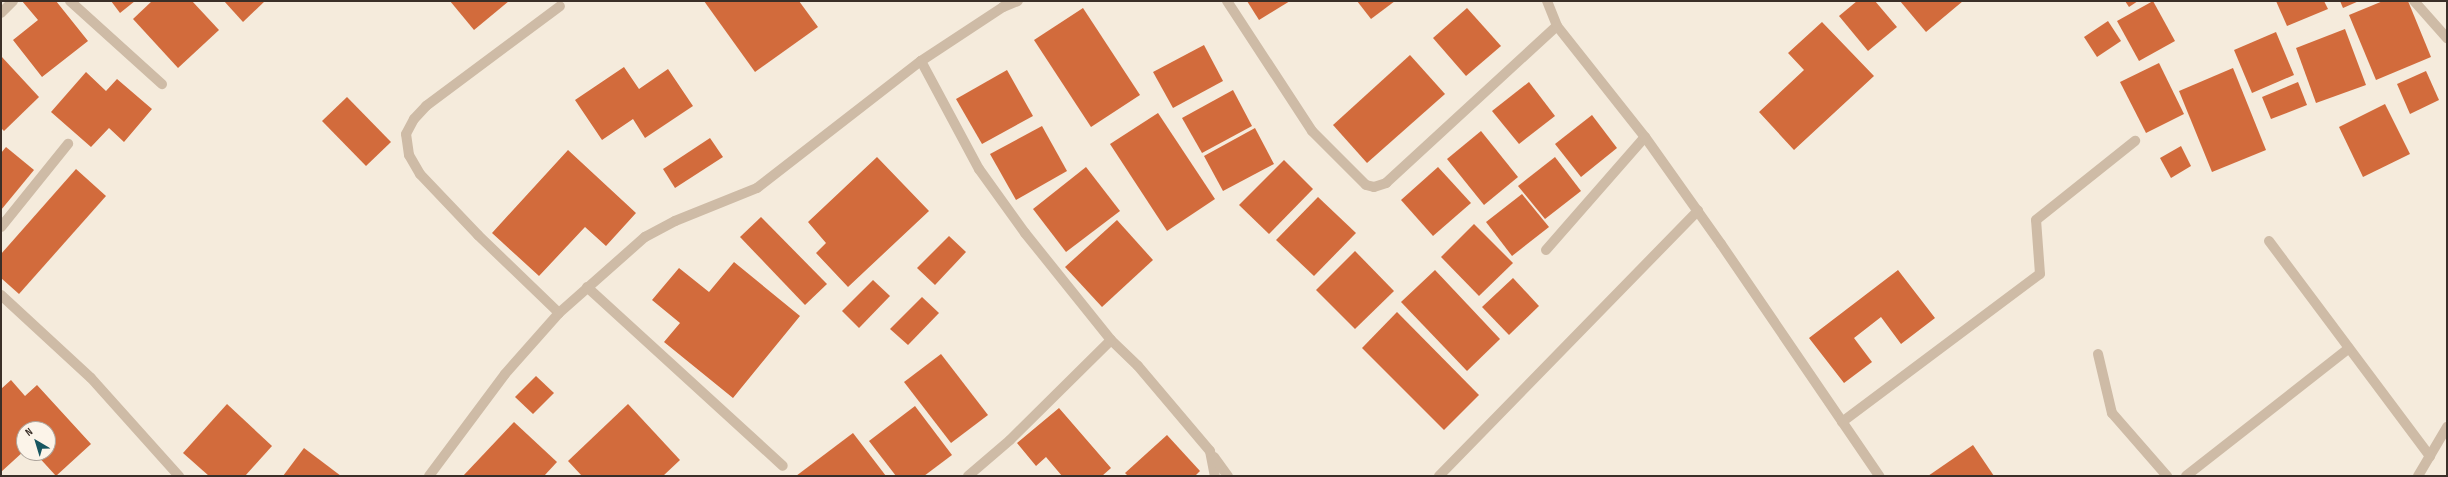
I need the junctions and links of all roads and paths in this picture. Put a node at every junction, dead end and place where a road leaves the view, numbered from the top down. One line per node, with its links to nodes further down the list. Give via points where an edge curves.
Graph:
1 (13, 1): 8 (street)
2 (70, 1): 12 (street)
3 (1018, 1): 11 (street, via 1003,7)
4 (1227, 1): 9 (street, via 1312,131 1366,185 1374,187 1386,183)
5 (1547, 1): 9 (street)
6 (2414, 1): 10 (street)
7 (560, 6): 22 (street, via 426,106 414,119 406,134 409,155 420,174 478,236)
8 (1, 12)
9 (1557, 26): 13 (street)
10 (2447, 38)
11 (921, 61): 20 (street, via 757,188 675,221 645,237); 23 (street, via 979,169)
12 (162, 84)
13 (1645, 137): 16 (street); 19 (street)
14 (2135, 141): 26 (street, via 2036,220 2040,274)
15 (68, 144): 17 (street)
16 (1698, 211): 26 (street); 36 (street)
17 (1, 227)
18 (2269, 241): 24 (street)
19 (1546, 250)
20 (587, 287): 22 (street); 30 (street)
21 (1, 295): 31 (street, via 91,378)
22 (559, 313): 32 (street, via 505,374)
23 (1111, 340): 28 (street, via 1138,366); 33 (street, via 1010,440)
24 (2349, 348): 29 (street); 39 (street)
25 (2098, 354): 38 (street, via 2112,413)
26 (1842, 422): 37 (street)
27 (2447, 427): 29 (street)
28 (1210, 451): 34 (street); 35 (street)
29 (2430, 456): 40 (street)
30 (783, 466)
31 (179, 476)
32 (429, 476)
33 (968, 476)
34 (1215, 476)
35 (1228, 476)
36 (1439, 476)
37 (1879, 476)
38 (2167, 476)
39 (2186, 476)
40 (2418, 476)

